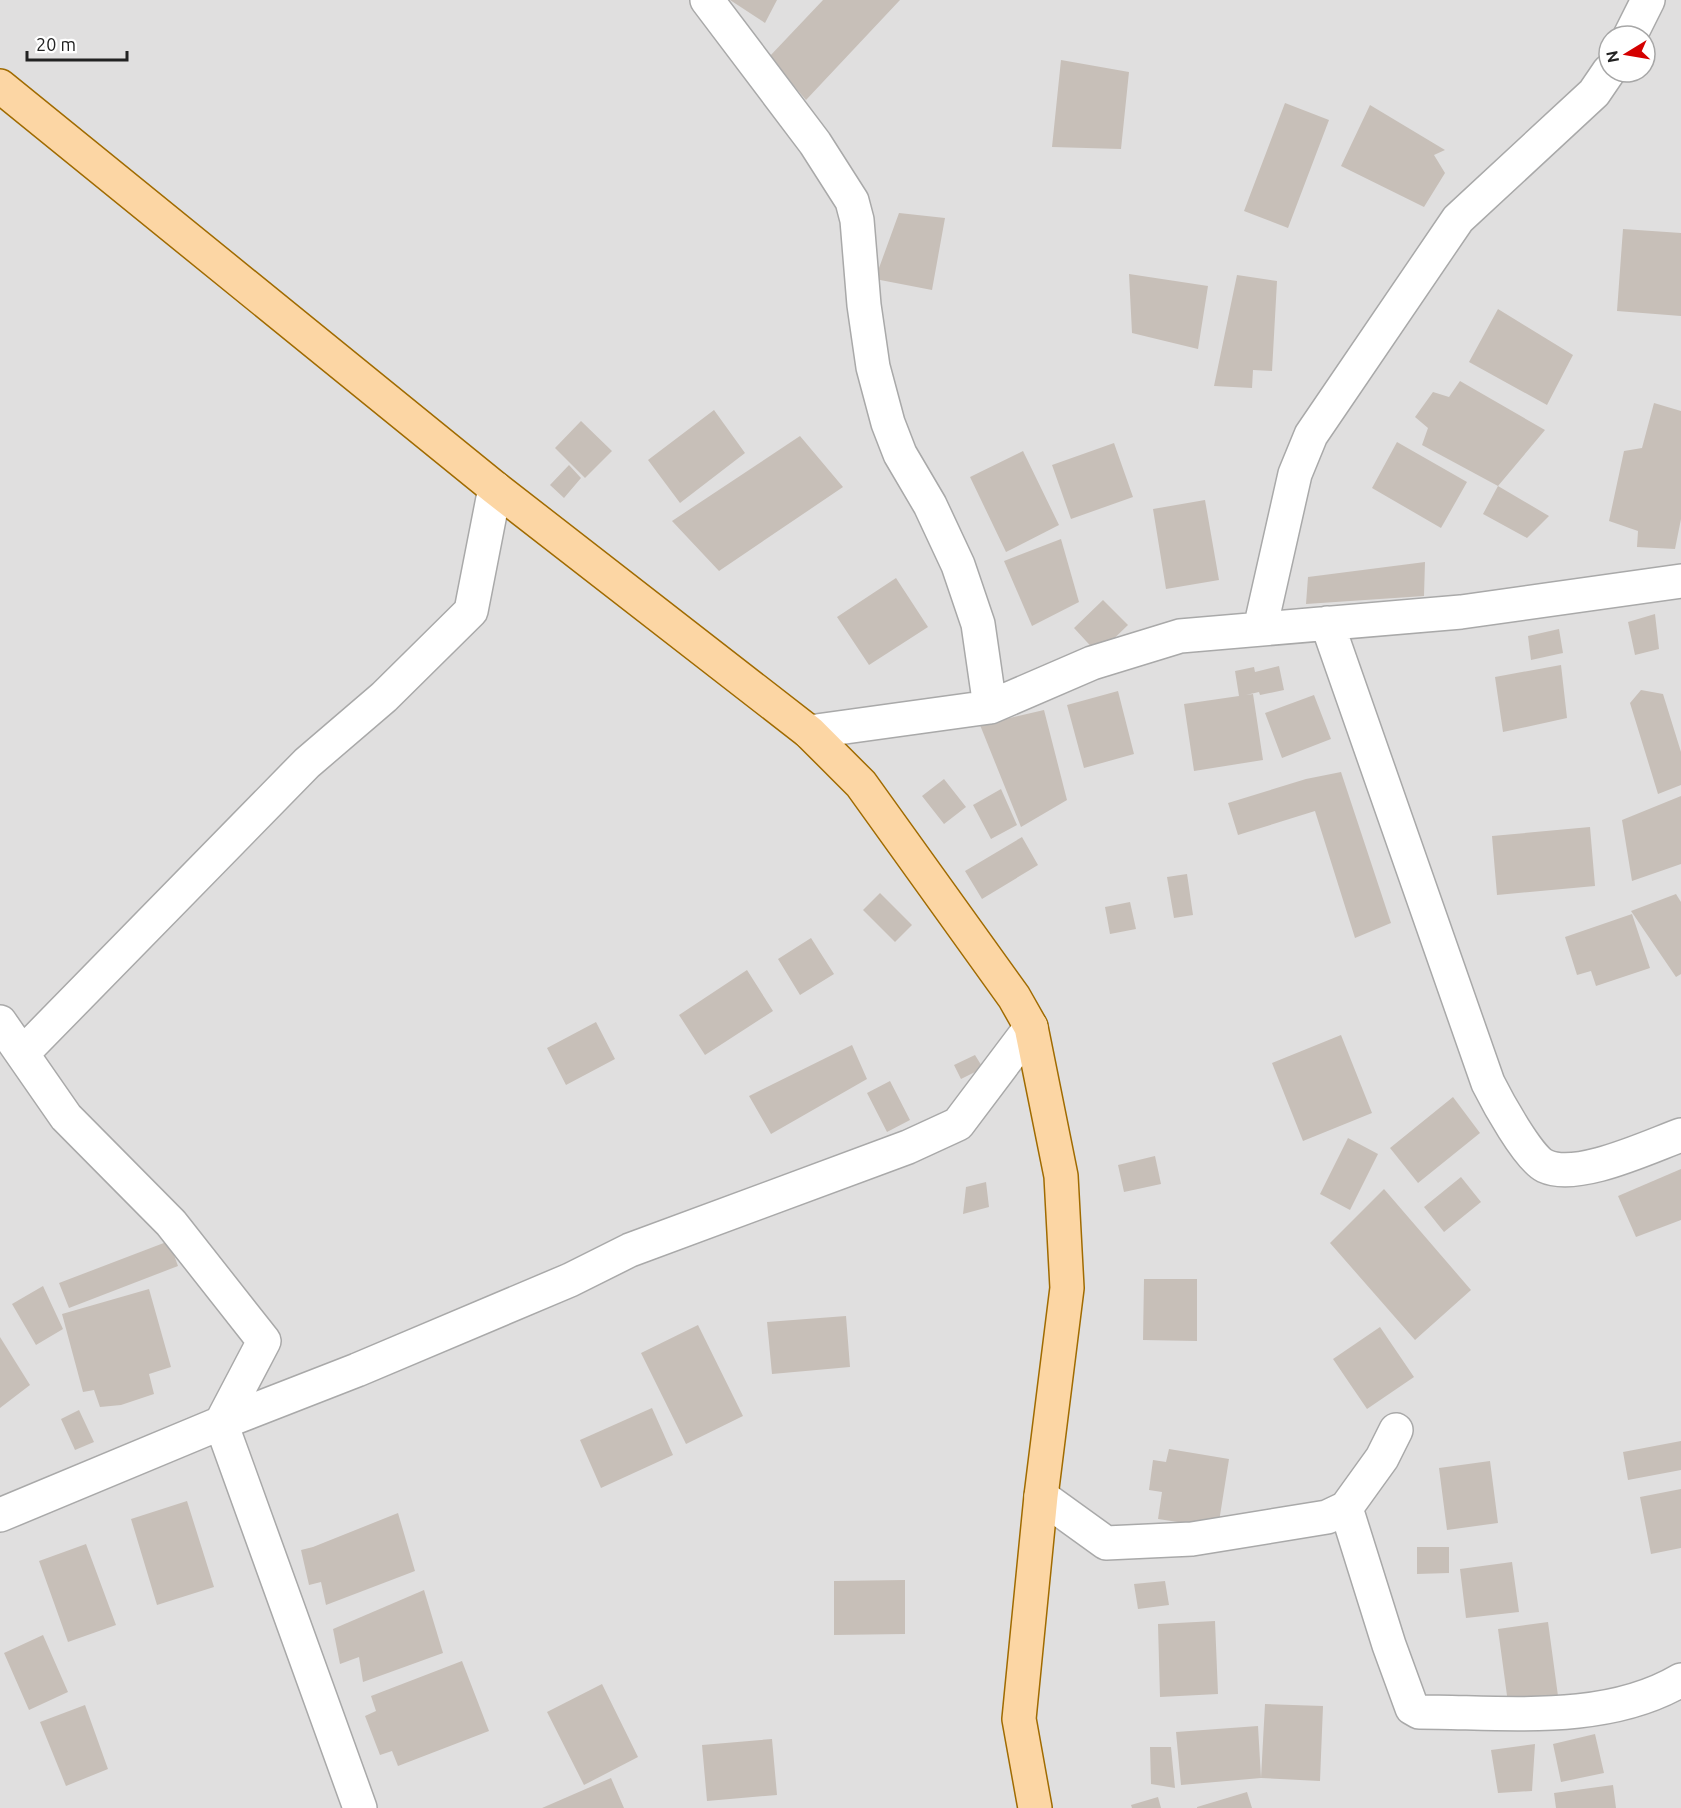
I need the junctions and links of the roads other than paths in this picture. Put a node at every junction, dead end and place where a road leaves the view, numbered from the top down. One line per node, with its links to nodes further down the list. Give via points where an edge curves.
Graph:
1 (707, 0): 10 (street, via 815,143 852,201 859,230 873,367 888,423 958,565 978,624)
2 (1648, 0): 3 (street)
3 (1636, 24)
4 (1600, 84): 9 (street, via 1458,219 1311,435 1295,474)
5 (0, 86): 6 (main road)
6 (495, 488): 11 (main road); 14 (street, via 471,611 384,698 307,763)
7 (1681, 581): 8 (street, via 1461,612)
8 (1328, 623): 9 (street); 15 (street, via 1488,1083 1504,1114 1542,1165 1559,1170 1579,1170)
9 (1260, 629): 10 (street, via 1180,636 1092,663)
10 (990, 706): 11 (street)
11 (809, 732): 13 (main road, via 861,784 1014,997)
12 (0, 1022): 14 (street)
13 (1031, 1027): 16 (street, via 958,1124 908,1147 630,1250 570,1280 357,1370); 18 (main road, via 1061,1176 1067,1288)
14 (22, 1053): 16 (street, via 66,1118 171,1223 264,1341)
15 (1681, 1135)
16 (220, 1423): 20 (street); 22 (street)
17 (1396, 1430): 19 (street, via 1382,1458)
18 (1041, 1496): 19 (street, via 1106,1543 1192,1539 1328,1517); 23 (main road, via 1019,1719)
19 (1346, 1508): 21 (street, via 1389,1645 1412,1708 1419,1712 1577,1711 1657,1694)
20 (0, 1515)
21 (1681, 1680)
22 (360, 1808)
23 (1035, 1808)

